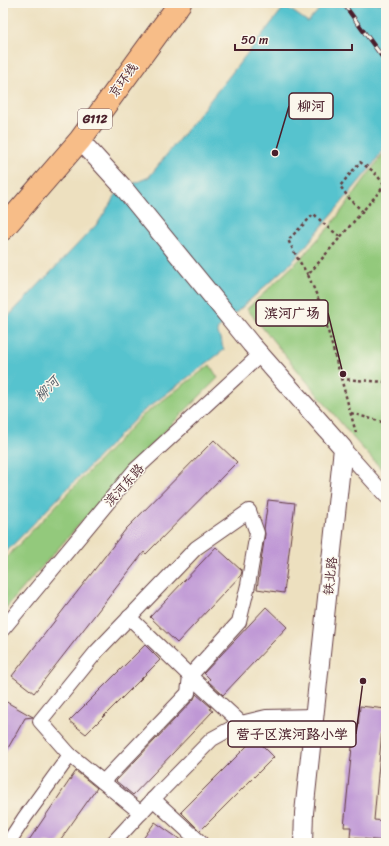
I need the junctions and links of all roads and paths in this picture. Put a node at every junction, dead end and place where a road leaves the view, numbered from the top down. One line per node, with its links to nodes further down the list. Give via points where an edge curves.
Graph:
1 (180, 3): 2 (highway, 京环线 / G112)
2 (80, 140): 5 (highway, 京环线 / G112); 8 (street, via 122,186)
3 (386, 186): 4 (path); 4 (path, via 373,171 360,162 340,186)
4 (363, 212): 6 (path)
5 (3, 229)
6 (341, 237): 7 (path); 7 (path, via 314,214 288,240)
7 (308, 275): 9 (path, via 321,305)
8 (256, 350): 14 (street); 17 (street, 滨河东路, via 134,471)
9 (341, 379): 10 (path); 11 (path)
10 (386, 382)
11 (350, 412): 12 (path); 13 (path)
12 (386, 425)
13 (356, 433)
14 (343, 448): 15 (street); 19 (street, 铁北路)
15 (386, 496)
16 (129, 617): 18 (street); 18 (street, via 196,548 249,511 257,533 239,622); 21 (street, via 97,651 40,722)
17 (3, 629)
18 (190, 676): 20 (street); 22 (street, via 188,694)
19 (315, 716): 20 (street, via 266,717); 28 (street, 铁北路)
20 (241, 723): 23 (street, via 212,738)
21 (70, 755): 22 (street); 25 (street)
22 (103, 782): 24 (street)
23 (153, 799): 24 (street); 27 (street)
24 (141, 813): 26 (street)
25 (8, 843)
26 (113, 843)
27 (201, 843)
28 (303, 843)

